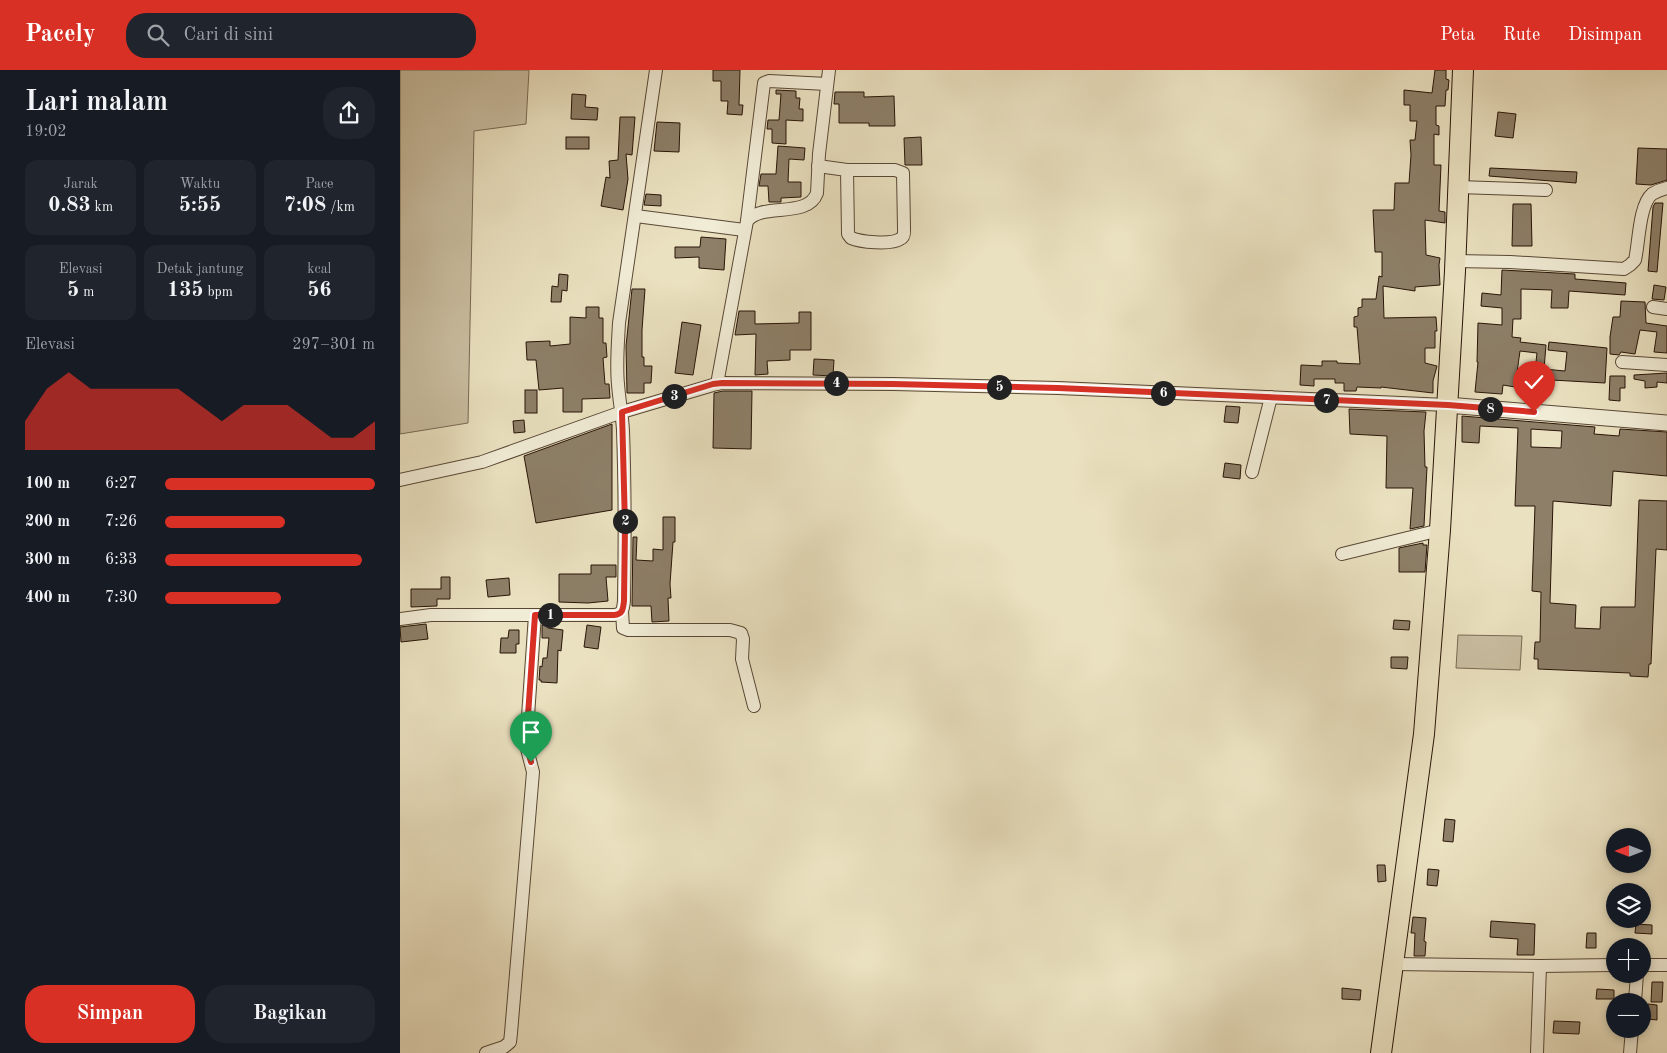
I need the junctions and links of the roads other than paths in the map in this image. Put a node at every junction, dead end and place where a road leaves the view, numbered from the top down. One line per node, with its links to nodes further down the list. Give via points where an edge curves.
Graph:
1 (656, 70): 10 (street)
2 (829, 70): 4 (street)
3 (1463, 70): 7 (highway)
4 (827, 84): 5 (street); 11 (street, via 765,81)
5 (818, 166): 6 (street); 11 (street, via 817,193 812,202 754,215)
6 (847, 170): 6 (street, via 895,170 903,174 904,228 900,240 863,241 851,238 848,234)
7 (1458, 187): 9 (street); 12 (highway)
8 (1667, 188): 12 (street, via 1648,199 1643,209 1635,260 1624,269)
9 (1546, 190)
10 (636, 216): 11 (street); 20 (street, via 617,350)
11 (746, 226): 17 (street)
12 (1455, 261): 19 (highway)
13 (1653, 307): 14 (street)
14 (1667, 309)
15 (1622, 362): 16 (street)
16 (1667, 365)
17 (717, 384): 18 (street, via 919,384); 20 (street)
18 (1271, 397): 19 (street); 22 (street)
19 (1448, 405): 21 (street); 24 (highway)
20 (622, 412): 23 (street, via 482,462); 26 (street, via 625,508)
21 (1667, 423)
22 (1252, 472)
23 (400, 480)
24 (1440, 530): 25 (street); 30 (highway, via 1424,734)
25 (1342, 554)
26 (622, 611): 27 (street, via 614,615); 29 (street, via 624,630 730,630 742,633 742,659)
27 (535, 615): 28 (street, via 431,615); 36 (street, via 526,744 533,772 510,1042)
28 (400, 619)
29 (754, 706)
30 (1393, 964): 34 (street); 37 (highway)
31 (1606, 965): 34 (street)
32 (1651, 965): 33 (street)
33 (1667, 965)
34 (1540, 966): 38 (street)
35 (1631, 1038): 39 (street)
36 (486, 1053)
37 (1381, 1053)
38 (1537, 1053)
39 (1630, 1053)

